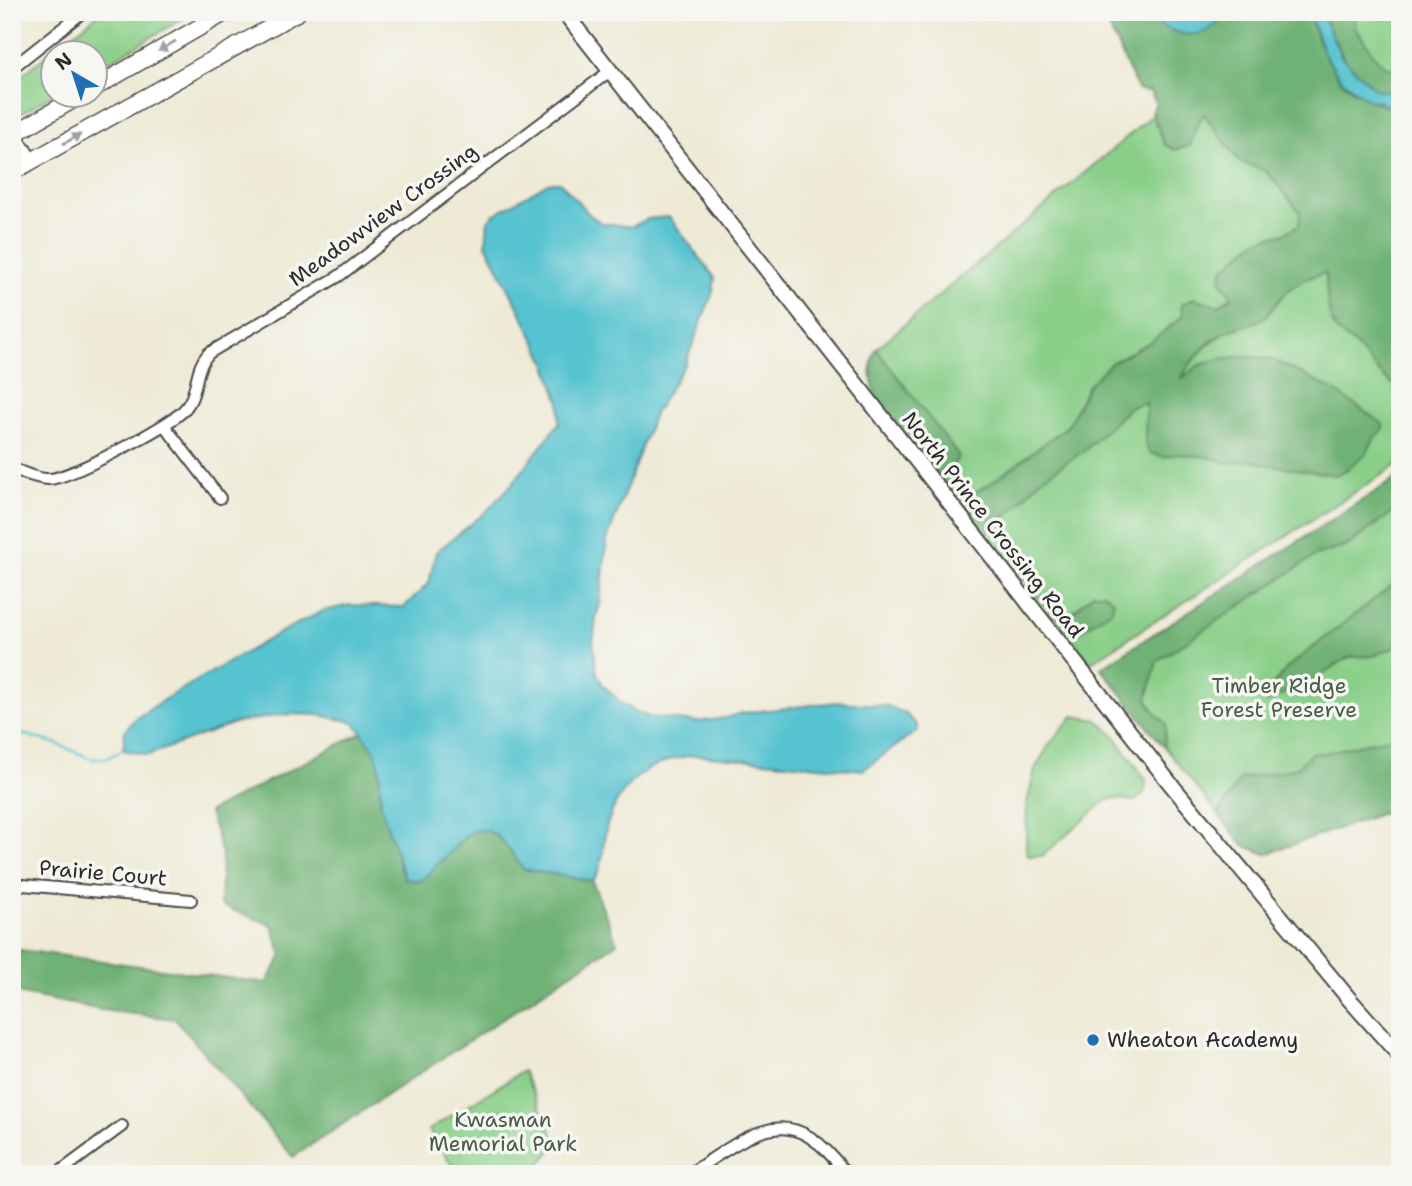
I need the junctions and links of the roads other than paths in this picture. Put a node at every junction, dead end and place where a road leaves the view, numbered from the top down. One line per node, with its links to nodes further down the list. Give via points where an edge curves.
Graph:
1 (83, 12): 5 (street)
2 (226, 12): 7 (main road, one-way to 7)
3 (298, 12): 10 (main road, one-way to 3)
4 (564, 12): 6 (street, North Prince Crossing Road)
5 (12, 68)
6 (610, 71): 12 (street, Meadowview Crossing, via 340,276 209,353 198,368 192,399); 17 (street, North Prince Crossing Road, via 1169,782)
7 (108, 80)
8 (58, 108): 9 (main road)
9 (13, 134): 10 (street)
10 (31, 161): 11 (main road)
11 (12, 172)
12 (164, 425): 13 (street, Meadowview Crossing, via 67,476 46,479); 14 (street)
13 (12, 468)
14 (220, 498)
15 (12, 884): 16 (street, Prairie Court)
16 (191, 900)
17 (1400, 1056)
18 (121, 1126): 19 (street)
19 (57, 1174)
20 (689, 1174): 21 (street, via 745,1138 784,1128 820,1142)
21 (846, 1174)

